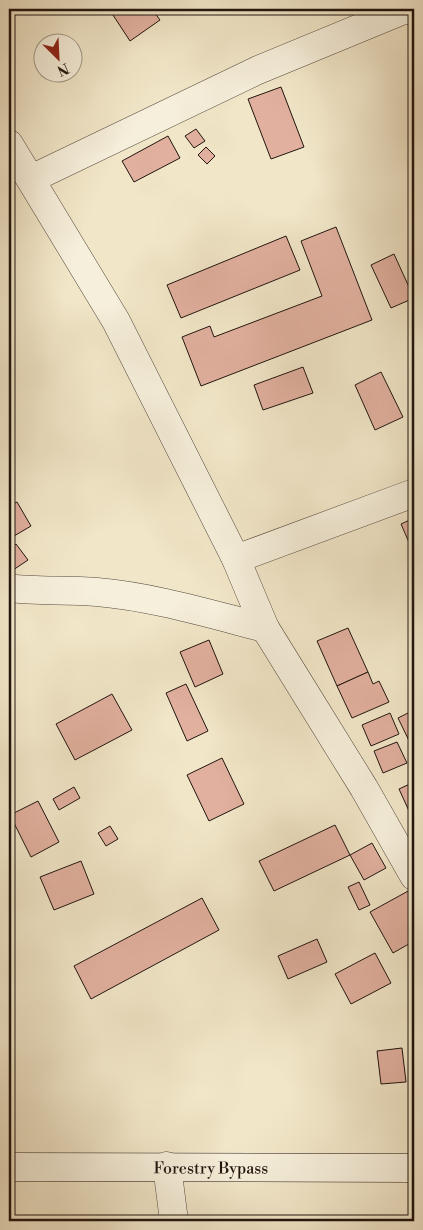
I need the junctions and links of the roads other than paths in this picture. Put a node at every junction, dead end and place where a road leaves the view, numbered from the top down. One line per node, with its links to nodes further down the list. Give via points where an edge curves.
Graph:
1 (414, 9): 3 (street, via 401,11 258,70)
2 (9, 144): 3 (street)
3 (31, 179): 5 (street, via 116,321)
4 (414, 493): 5 (street)
5 (236, 559): 7 (street)
6 (9, 588): 7 (street, via 97,592 168,603)
7 (265, 628): 8 (street)
8 (414, 876)
9 (167, 1166): 10 (street, Forestry Bypass); 11 (street, Forestry Bypass); 12 (street)
10 (9, 1167)
11 (414, 1168)
12 (174, 1221)

